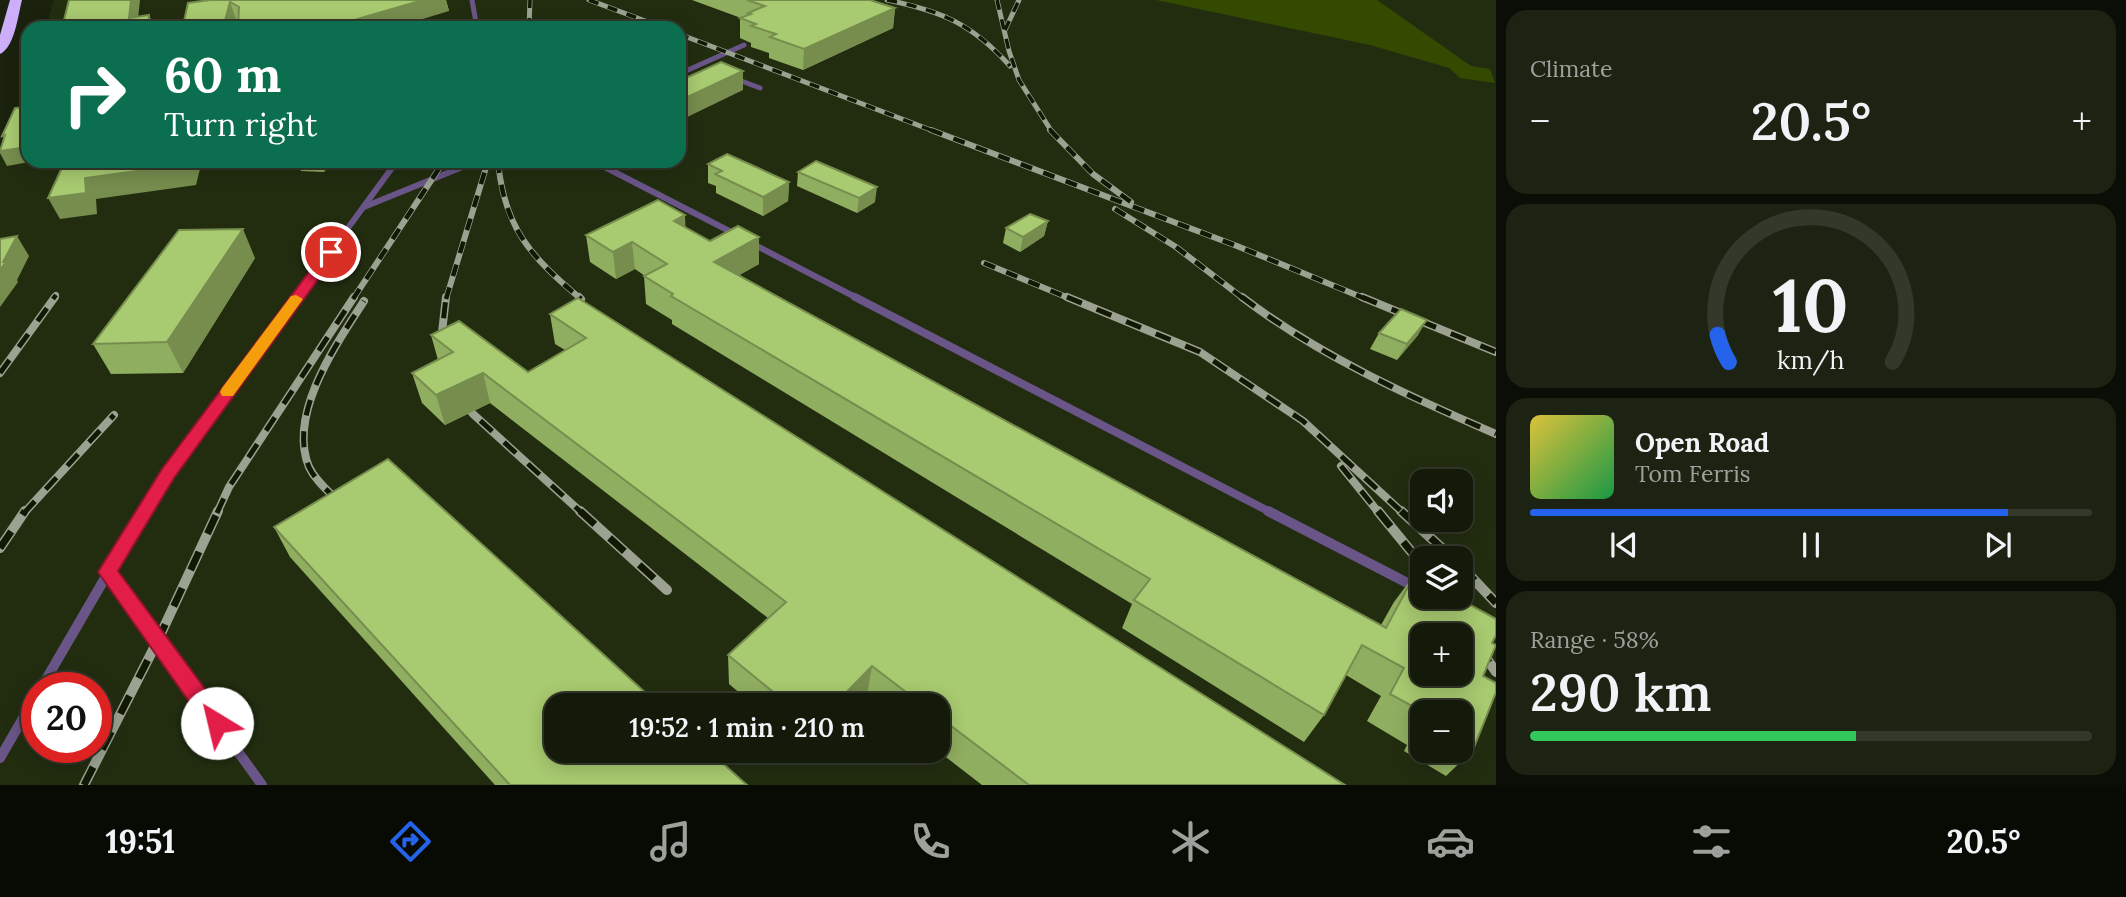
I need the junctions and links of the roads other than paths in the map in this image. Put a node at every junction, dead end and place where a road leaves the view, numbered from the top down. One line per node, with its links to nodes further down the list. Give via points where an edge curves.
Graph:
1 (16, 0): 5 (highway)
2 (472, 0): 3 (lane)
3 (476, 21)
4 (744, 45): 6 (lane)
5 (0, 50)
6 (701, 64): 7 (lane); 8 (lane)
7 (713, 69)
8 (686, 71)
9 (724, 74): 10 (lane)
10 (760, 88)
11 (392, 168): 14 (lane)
12 (460, 168): 14 (lane)
13 (607, 168): 16 (lane)
14 (364, 207): 15 (lane, via 168,473)
15 (108, 572): 17 (lane); 20 (lane)
16 (1410, 584)
17 (50, 672)
18 (21, 722): 19 (lane)
19 (0, 758)
20 (262, 785)

